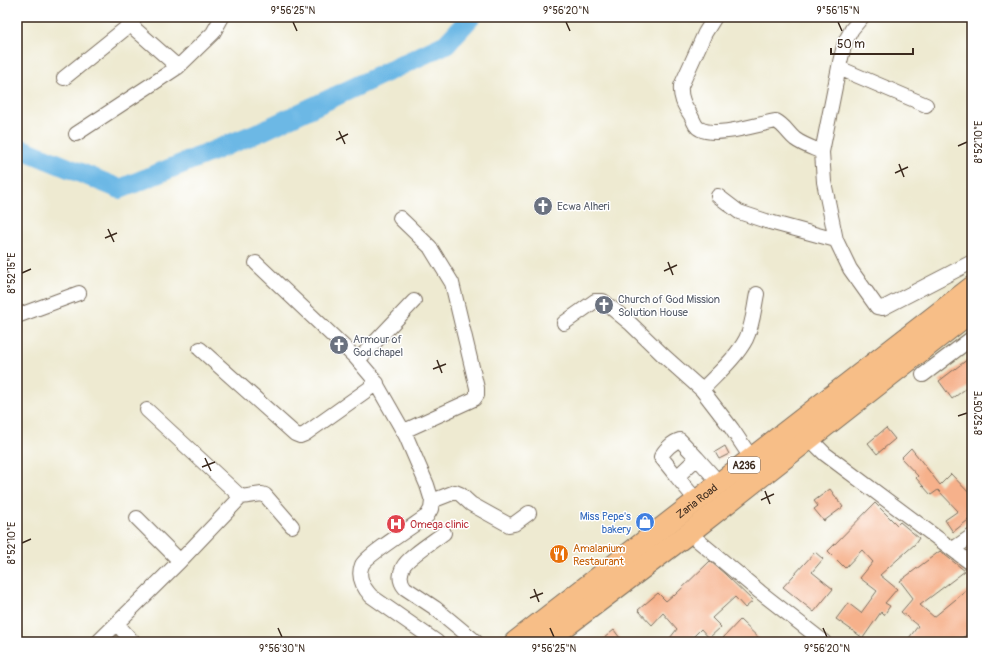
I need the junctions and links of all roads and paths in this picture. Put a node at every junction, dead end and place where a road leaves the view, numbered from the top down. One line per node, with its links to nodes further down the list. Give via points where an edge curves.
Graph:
1 (222, 17): 5 (street, via 213,33)
2 (715, 17): 10 (street, via 681,86 684,105 696,126 711,132 729,131 776,121 795,138)
3 (862, 17): 6 (street, via 845,42)
4 (129, 20): 5 (street, via 136,30); 7 (street)
5 (178, 67): 9 (street)
6 (839, 68): 8 (street); 10 (street)
7 (64, 78)
8 (926, 105)
9 (76, 134)
10 (822, 152): 13 (street, via 824,182)
11 (718, 196): 13 (street, via 739,212)
12 (400, 218): 30 (street, via 430,246 452,283 477,388 474,399)
13 (836, 240): 14 (street, via 850,269 877,307 883,308)
14 (972, 262)
15 (256, 263): 25 (street)
16 (972, 287): 33 (highway, Zaria Road / A236)
17 (79, 293): 21 (street)
18 (757, 294): 28 (street, via 747,338 737,353)
19 (414, 301): 25 (street)
20 (972, 311): 31 (highway, A236)
21 (17, 316)
22 (564, 323): 28 (street, via 595,301 603,301)
23 (972, 338): 26 (street)
24 (200, 349): 27 (street, via 300,436)
25 (358, 360): 27 (street)
26 (923, 375)
27 (376, 383): 30 (street)
28 (702, 390): 33 (street)
29 (147, 410): 36 (street)
30 (404, 432): 37 (street)
31 (810, 439): 35 (highway, A236); 45 (street, via 825,454)
32 (697, 458): 34 (street); 34 (street, via 680,440 662,453 662,460); 35 (street)
33 (752, 459): 35 (highway, Zaria Road / A236)
34 (677, 477): 38 (street)
35 (732, 483): 38 (highway, Zaria Road / A236); 43 (highway, A236)
36 (241, 497): 41 (street, via 265,495); 46 (street)
37 (432, 501): 39 (street, via 455,492 509,525); 51 (street, via 427,516 363,564 360,577 364,589 371,596)
38 (697, 502): 53 (highway, Zaria Road / A236)
39 (529, 513)
40 (137, 518): 46 (street)
41 (292, 526)
42 (444, 533): 52 (street, via 403,567 402,583 405,588 435,608)
43 (689, 533): 54 (highway, A236); 55 (street)
44 (972, 536): 45 (street)
45 (953, 549): 47 (street)
46 (180, 561): 48 (street)
47 (972, 564)
48 (117, 624): 49 (street); 50 (street)
49 (98, 642)
50 (134, 642)
51 (437, 642)
52 (476, 642)
53 (515, 642)
54 (545, 642)
55 (824, 642)

